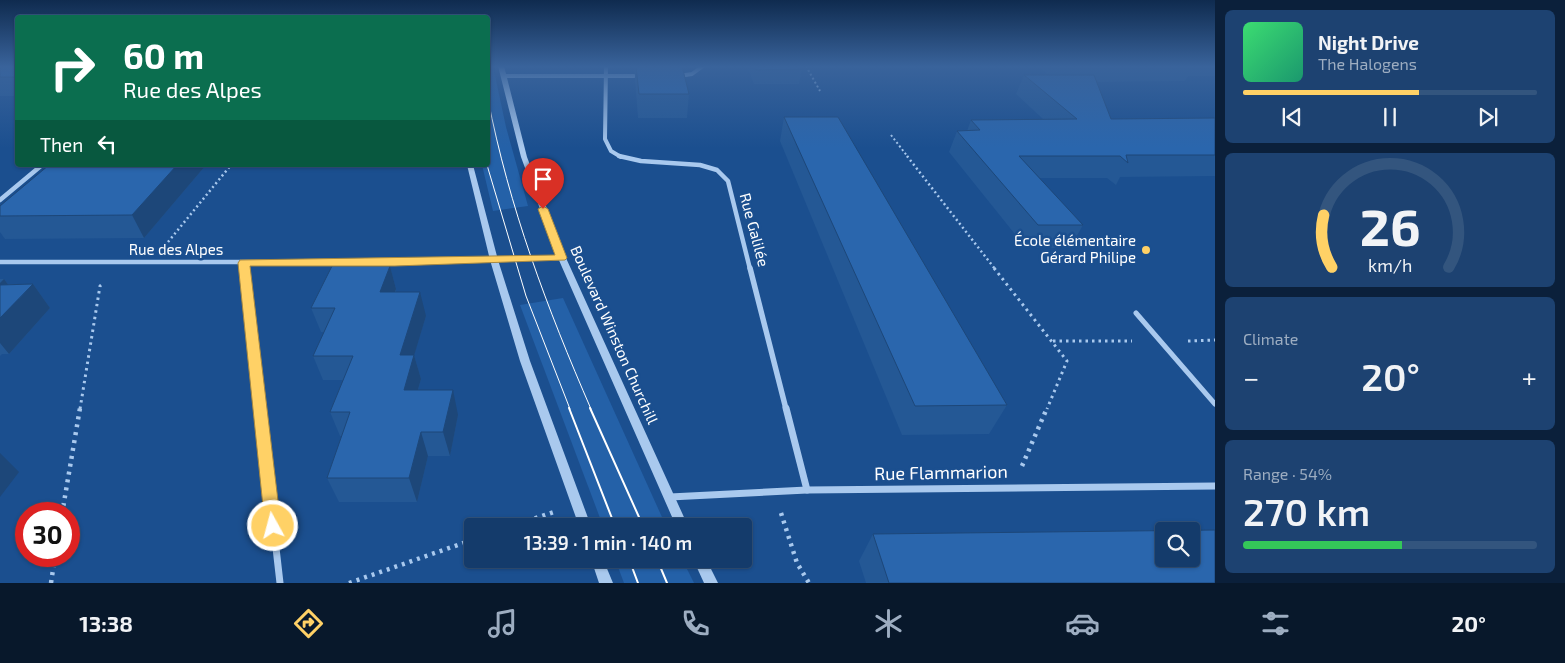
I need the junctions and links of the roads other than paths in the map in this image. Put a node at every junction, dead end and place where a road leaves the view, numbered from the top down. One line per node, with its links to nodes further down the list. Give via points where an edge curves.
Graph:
1 (508, 93): 6 (street, Boulevard Winston Churchill, via 524,157)
2 (606, 93): 13 (street, Rue Galilée, via 605,139 611,151 641,162 701,165 722,174 728,181)
3 (40, 167): 5 (street)
4 (471, 167): 7 (street)
5 (0, 200)
6 (562, 258): 7 (street, Rue des Alpes); 14 (street, Boulevard Winston Churchill)
7 (494, 260): 9 (street, Rue des Alpes); 15 (street, via 525,361)
8 (0, 262): 9 (street, Rue des Alpes)
9 (244, 263): 19 (street)
10 (1136, 313): 11 (street)
11 (1215, 404)
12 (1215, 486): 13 (street, Rue Flammarion)
13 (808, 490): 14 (street, Rue Flammarion)
14 (667, 497): 16 (street, Boulevard Winston Churchill)
15 (582, 518)
16 (678, 518)
17 (600, 568): 20 (street)
18 (704, 568): 21 (street)
19 (280, 583)
20 (606, 583)
21 (711, 583)

